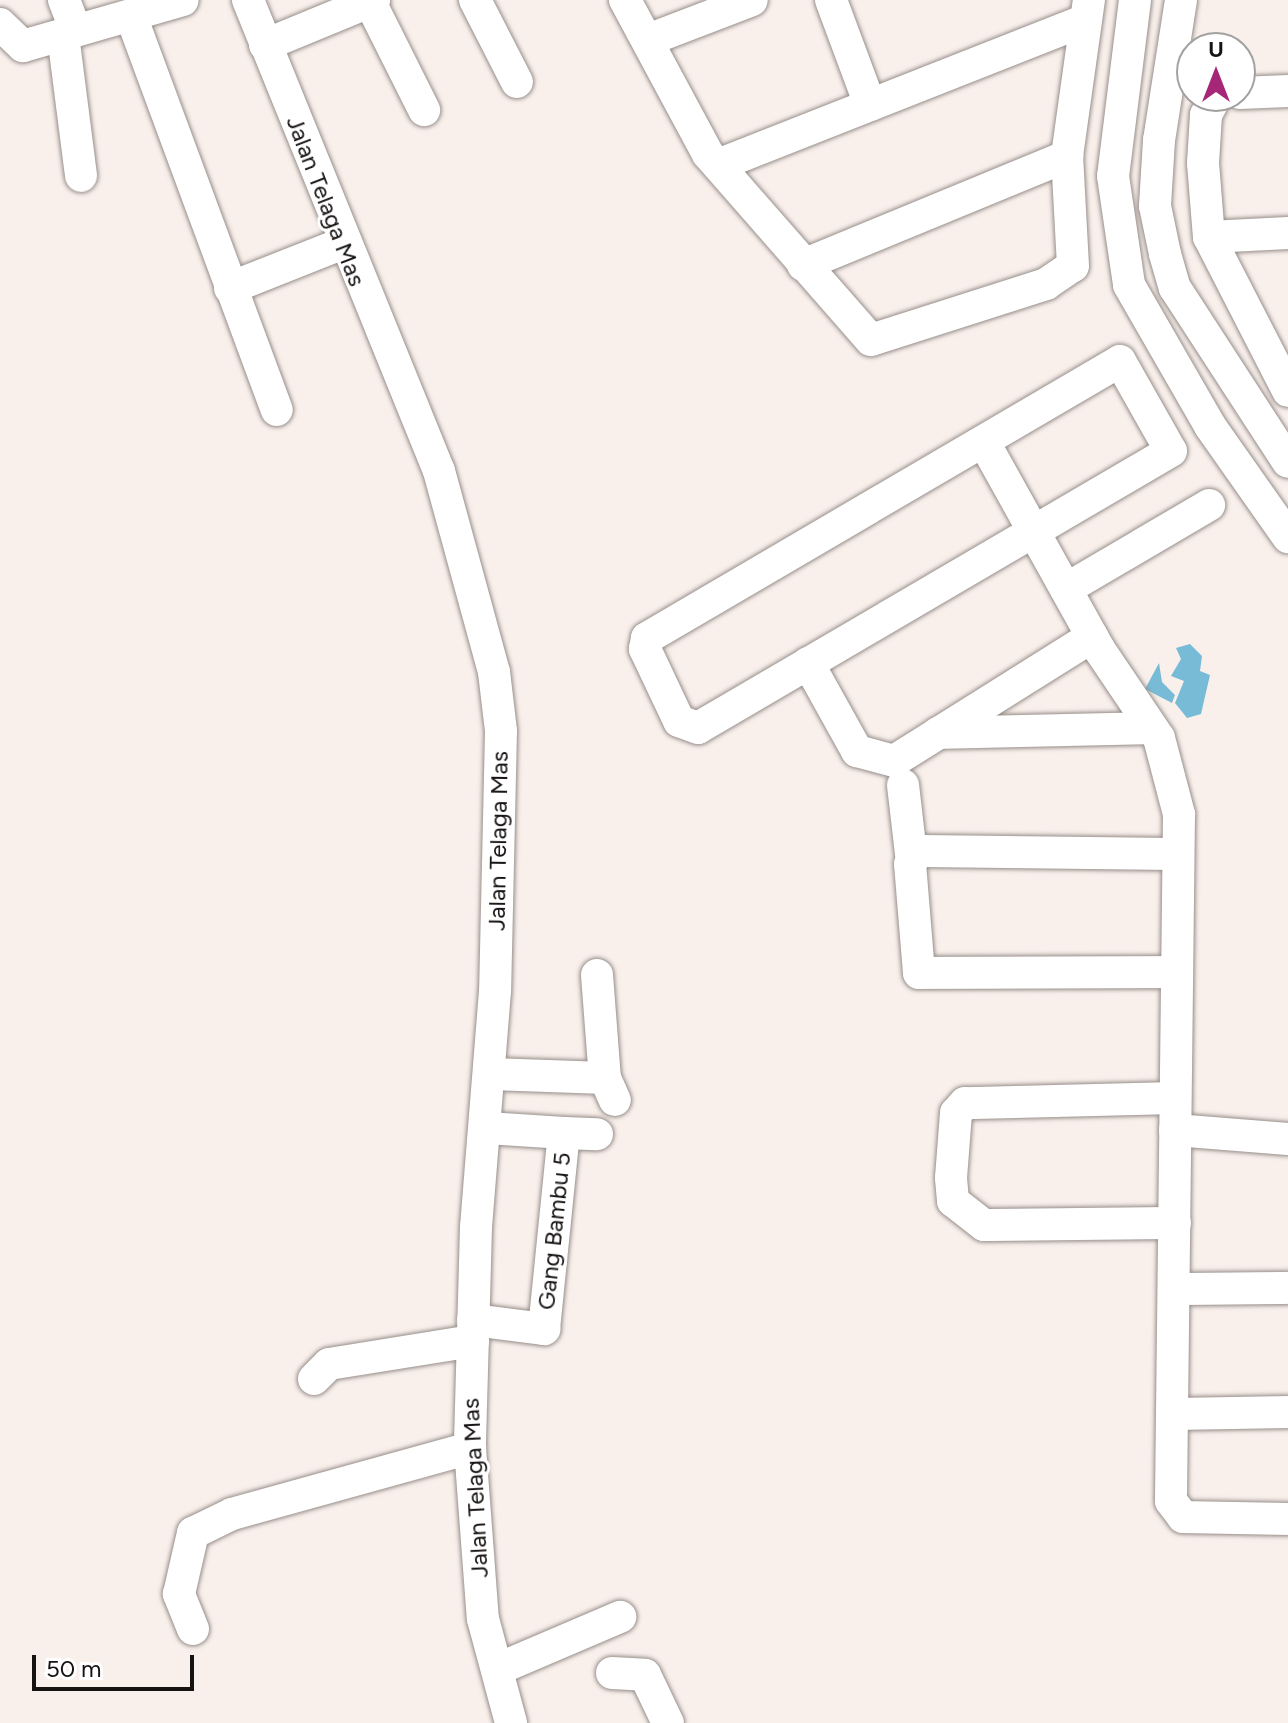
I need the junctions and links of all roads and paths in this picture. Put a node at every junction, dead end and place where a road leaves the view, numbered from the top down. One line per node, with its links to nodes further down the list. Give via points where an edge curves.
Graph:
1 (64, 0): 14 (street)
2 (183, 0): 12 (street)
3 (248, 0): 16 (street, Jalan Telaga Mas)
4 (475, 0): 17 (street)
5 (625, 0): 15 (street)
6 (752, 0): 15 (street)
7 (831, 0): 20 (street)
8 (1135, 0): 38 (street, via 1113,176 1129,285 1210,426)
9 (1181, 0): 35 (street, via 1159,140 1155,206 1165,254 1175,288)
10 (372, 1): 16 (street); 21 (street)
11 (1087, 11): 20 (street); 23 (street)
12 (131, 16): 14 (street); 30 (street)
13 (0, 24): 14 (street, via 23,46)
14 (69, 33): 25 (street)
15 (648, 40): 24 (street)
16 (265, 45): 28 (street, Jalan Telaga Mas)
17 (517, 82)
18 (1288, 91): 19 (street)
19 (1256, 92)
20 (870, 105): 24 (street)
21 (424, 110)
22 (1208, 112): 27 (street, via 1203,163)
23 (1067, 156): 29 (street); 29 (street, via 1073,266 1046,284 871,340)
24 (718, 165): 29 (street)
25 (81, 176)
26 (1288, 233): 27 (street)
27 (1209, 237): 31 (street)
28 (341, 244): 30 (street); 49 (street, Jalan Telaga Mas, via 439,471 494,672 501,731)
29 (803, 265)
30 (230, 288): 33 (street)
31 (1276, 352): 32 (street)
32 (1288, 391)
33 (277, 410)
34 (985, 444): 37 (street); 37 (street, via 1120,361 1171,451); 41 (street, via 645,642 679,721 691,729)
35 (1288, 462)
36 (1209, 505): 39 (street)
37 (1035, 534): 39 (street); 41 (street)
38 (1288, 537)
39 (1066, 589): 40 (street)
40 (1092, 637): 42 (street); 43 (street)
41 (808, 663): 43 (street, via 857,751 869,758 894,761)
42 (1151, 728): 43 (street); 46 (street, via 1179,814)
43 (937, 733)
44 (903, 785): 45 (street)
45 (911, 854): 46 (street); 47 (street, via 919,973)
46 (1178, 854): 47 (street)
47 (1175, 972): 50 (street)
48 (597, 975): 49 (street, via 610,1089)
49 (491, 1074): 51 (street, Jalan Telaga Mas)
50 (1175, 1098): 52 (street); 56 (street, via 965,1103 956,1113 951,1178 953,1201 984,1225)
51 (487, 1128): 53 (street, Gang Bambu 5); 59 (street, Jalan Telaga Mas)
52 (1175, 1130): 55 (street); 56 (street)
53 (564, 1133): 54 (street, Gang Bambu 5); 59 (street, Gang Bambu 5, via 544,1337)
54 (597, 1134)
55 (1288, 1139)
56 (1175, 1223): 58 (street)
57 (1288, 1288): 58 (street)
58 (1175, 1289): 62 (street)
59 (473, 1331): 60 (street, Gang Bambu 5, via 329,1364); 63 (street, Jalan Telaga Mas)
60 (314, 1379)
61 (1288, 1412): 62 (street)
62 (1176, 1414): 64 (street, via 1174,1510 1194,1519)
63 (470, 1448): 66 (street, via 232,1514 193,1533 179,1594); 67 (street, Jalan Telaga Mas, via 473,1541)
64 (1288, 1519)
65 (620, 1617): 67 (street)
66 (193, 1629)
67 (498, 1669): 69 (street, Jalan Telaga Mas)
68 (612, 1673): 70 (street, via 645,1675)
69 (511, 1723)
70 (668, 1723)

